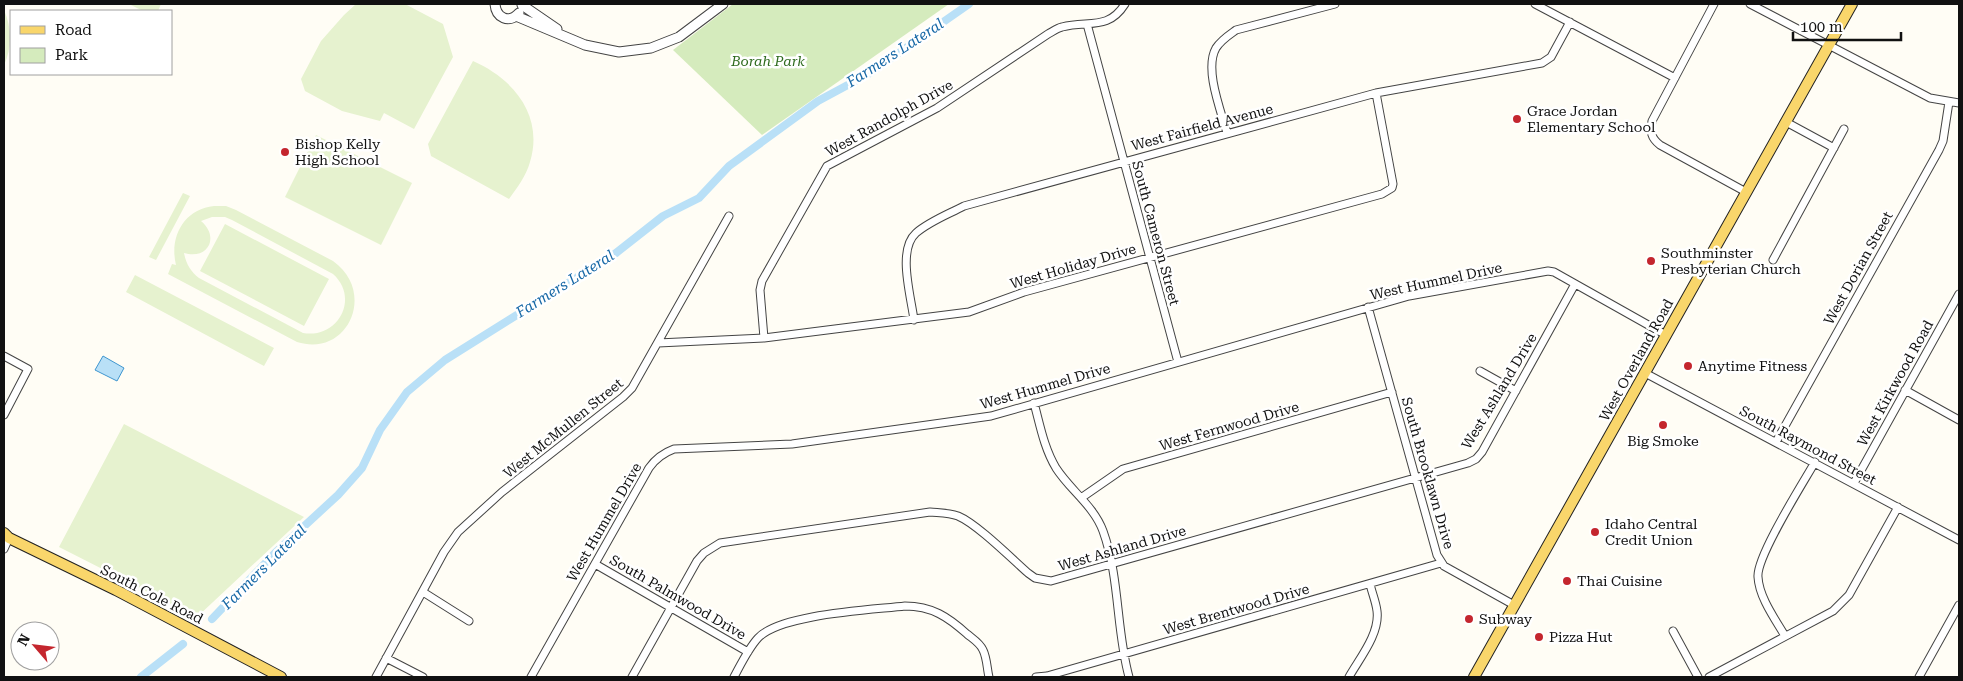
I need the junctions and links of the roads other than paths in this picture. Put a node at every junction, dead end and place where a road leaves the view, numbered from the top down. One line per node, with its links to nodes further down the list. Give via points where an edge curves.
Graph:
1 (522, 4): 11 (street); 15 (street)
2 (714, 4): 12 (street)
3 (723, 4): 12 (street)
4 (1125, 4): 14 (street, West Randolph Drive, via 1112,19)
5 (1334, 4): 23 (street, via 1236,30 1224,38 1216,48 1211,70)
6 (1535, 4): 13 (street)
7 (1714, 4): 17 (street)
8 (1750, 4): 16 (street)
9 (1852, 4): 16 (main road, West Overland Road)
10 (493, 5): 11 (street, via 503,18)
11 (516, 16): 15 (street)
12 (698, 22): 15 (street, via 666,43 618,52 602,50)
13 (1570, 22): 17 (street); 18 (street, West Fairfield Avenue, via 1551,57 1542,63)
14 (1087, 24): 25 (street, South Cameron Street); 35 (street, West Randolph Drive, via 1062,27 1048,34 937,108 827,166 762,281)
15 (567, 37)
16 (1829, 45): 19 (street, via 1930,98); 21 (main road, West Overland Road)
17 (1675, 78): 26 (street, via 1652,121 1652,136 1660,145)
18 (1376, 93): 23 (street, West Fairfield Avenue); 28 (street, West Holiday Drive, via 1392,177 1389,191)
19 (1949, 102): 20 (street); 47 (street, West Dorian Street, via 1939,150)
20 (1959, 103)
21 (1786, 122): 24 (street); 26 (main road, West Overland Road)
22 (1844, 129): 24 (street)
23 (1227, 133): 25 (street, West Fairfield Avenue)
24 (1834, 148): 29 (street)
25 (1124, 161): 28 (street, South Cameron Street); 33 (street, West Fairfield Avenue, via 974,202 915,234 909,241 905,256)
26 (1746, 192): 34 (main road, West Overland Road)
27 (729, 216): 36 (street, West McMullen Street)
28 (1150, 258): 33 (street, West Holiday Drive, via 1024,292 969,312); 38 (street, South Cameron Street)
29 (1773, 260)
30 (1575, 284): 32 (street, West Hummel Drive, via 1548,271 1409,296); 34 (street, West Hummel Drive); 42 (street, West Ashland Drive)
31 (1959, 294): 41 (street, West Kirkwood Road)
32 (1368, 307): 38 (street, West Hummel Drive); 43 (street, South Brooklawn Drive)
33 (914, 320): 35 (street, West Holiday Drive)
34 (1666, 335): 40 (main road, West Overland Road)
35 (764, 338): 36 (street, West Holiday Drive)
36 (658, 343): 60 (street, West McMullen Street, via 623,398 502,492 458,532)
37 (4, 356): 45 (street, via 28,369)
38 (1178, 362): 44 (street, West Hummel Drive)
39 (1480, 371): 42 (street)
40 (1645, 373): 47 (street, South Raymond Street); 61 (main road, West Overland Road)
41 (1905, 390): 46 (street); 50 (street, West Kirkwood Road)
42 (1516, 391): 49 (street, West Ashland Drive, via 1476,459)
43 (1392, 392): 49 (street, South Brooklawn Drive); 51 (street, West Fernwood Drive, via 1123,469)
44 (1034, 403): 51 (street, via 1046,449 1067,484); 57 (street, West Hummel Drive, via 991,416 792,444 683,448 665,452 649,468)
45 (4, 415)
46 (1959, 420)
47 (1776, 442): 48 (street, South Raymond Street)
48 (1815, 462): 50 (street, South Raymond Street); 66 (street, via 1763,555 1757,576 1762,595)
49 (1414, 478): 56 (street, South Brooklawn Drive); 58 (street, West Ashland Drive)
50 (1854, 483): 52 (street, South Raymond Street)
51 (1081, 498): 58 (street, via 1101,525)
52 (1898, 507): 54 (street, South Raymond Street); 66 (street, via 1849,595 1833,611)
53 (6, 536): 55 (street); 70 (main road, South Cole Road)
54 (1959, 540)
55 (4, 549)
56 (1441, 563): 59 (street, West Brentwood Drive); 61 (street, South Brooklawn Drive)
57 (594, 564): 63 (street, South Palmwood Drive); 73 (street, West Hummel Drive)
58 (1112, 564): 63 (street, West Ashland Drive, via 1060,579 1042,580 1028,573 959,516 930,512 720,543 697,561); 68 (street)
59 (1370, 584): 68 (street, West Brentwood Drive); 79 (street, via 1377,622)
60 (423, 592): 64 (street); 69 (street, West McMullen Street)
61 (1514, 605): 80 (main road, West Overland Road)
62 (1959, 605): 83 (street)
63 (671, 608): 67 (street, South Palmwood Drive); 74 (street, West Ashland Drive)
64 (469, 621)
65 (1673, 632): 81 (street)
66 (1785, 636): 82 (street)
67 (748, 652): 75 (street); 76 (street, via 758,637 793,620 916,606 938,611 978,642 986,656)
68 (1123, 654): 77 (street, West Brentwood Drive); 78 (street)
69 (386, 658): 71 (street, West McMullen Street); 72 (street)
70 (281, 677)
71 (376, 677)
72 (423, 677)
73 (531, 677)
74 (632, 677)
75 (734, 677)
76 (989, 677)
77 (1036, 677)
78 (1129, 677)
79 (1349, 677)
80 (1474, 677)
81 (1698, 677)
82 (1709, 677)
83 (1919, 677)

